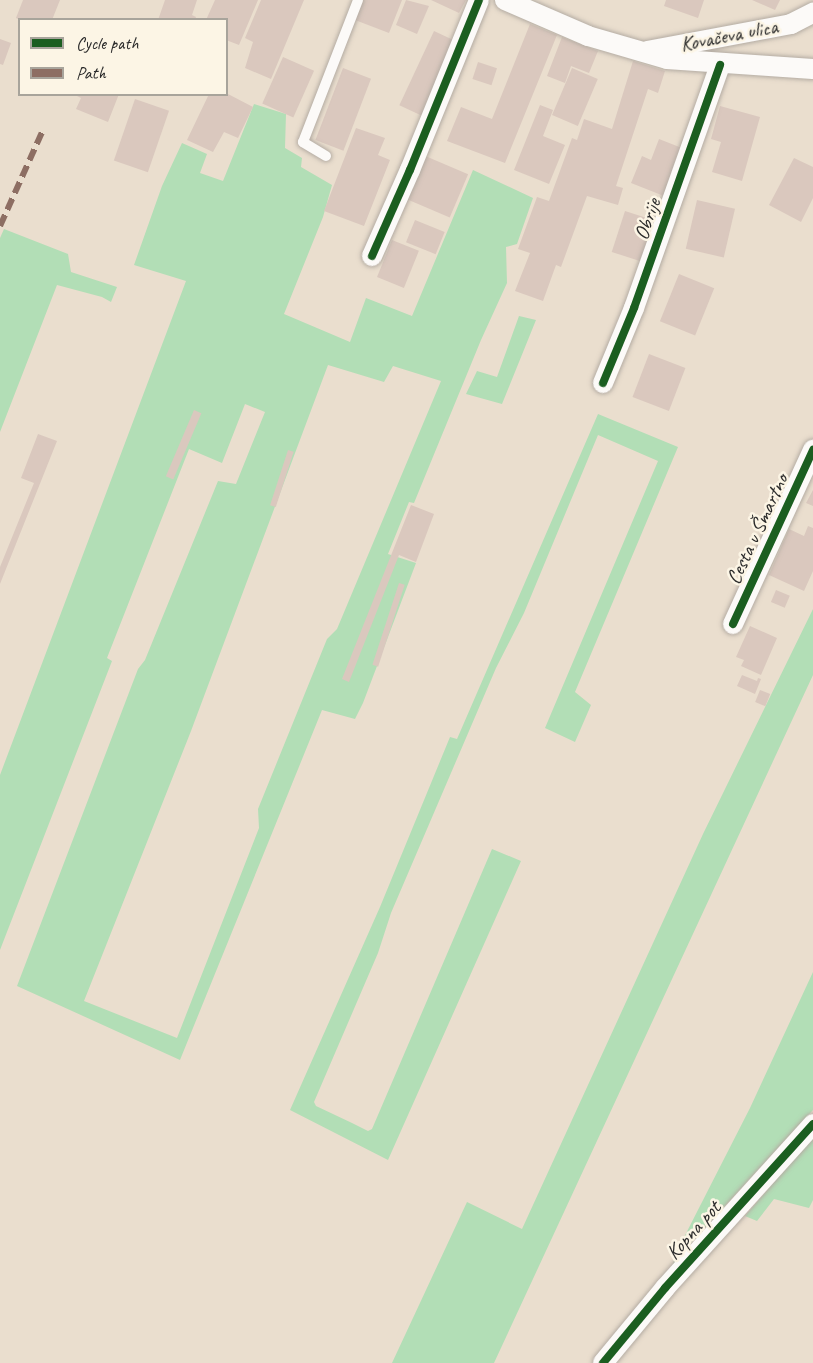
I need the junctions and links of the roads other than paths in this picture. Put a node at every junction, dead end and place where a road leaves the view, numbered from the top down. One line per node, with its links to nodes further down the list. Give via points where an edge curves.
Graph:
1 (358, 0): 10 (lane, via 303,142)
2 (479, 0): 11 (street)
3 (505, 0): 6 (street)
4 (533, 0): 6 (street)
5 (813, 13): 7 (street, Kovačeva ulica, via 791,24)
6 (544, 18): 7 (street, via 588,36)
7 (644, 51): 8 (street, via 667,59)
8 (720, 65): 9 (street); 12 (street, Obrije)
9 (813, 69)
10 (326, 156)
11 (372, 256)
12 (603, 383)
13 (813, 450): 14 (street, Cesta v Šmartno)
14 (734, 624)
15 (813, 1124): 16 (street, Kopna pot)
16 (603, 1363)

